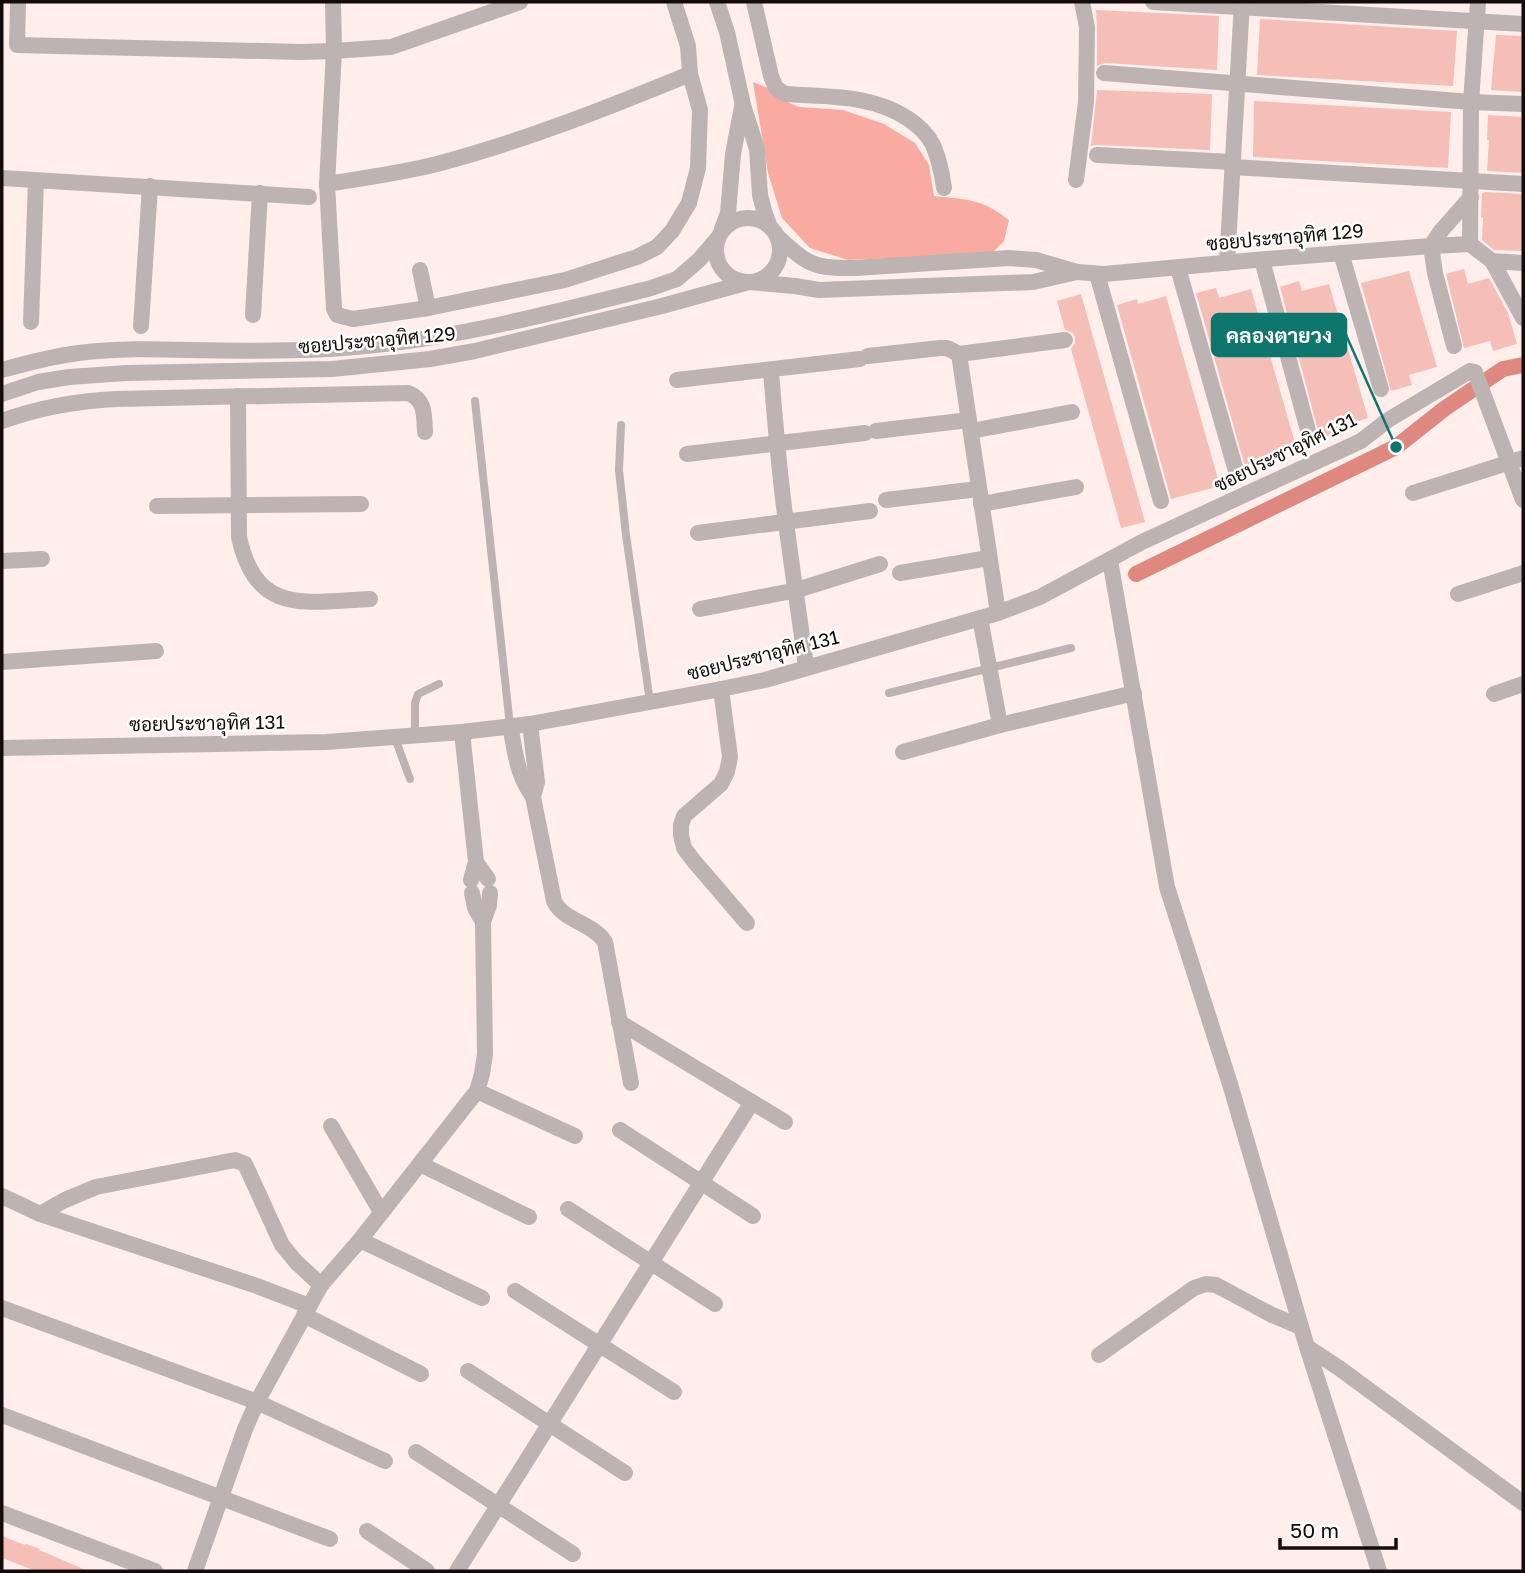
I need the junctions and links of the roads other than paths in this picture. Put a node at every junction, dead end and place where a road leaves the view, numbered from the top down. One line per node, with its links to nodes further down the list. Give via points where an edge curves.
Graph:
1 (18, 2): 13 (street)
2 (333, 2): 14 (street)
3 (520, 2): 14 (street, via 391,47)
4 (674, 2): 16 (street, via 688,46)
5 (717, 2): 19 (street)
6 (754, 2): 29 (street, via 776,88 785,94 846,97 896,111 920,127 932,143)
7 (1082, 2): 24 (street, via 1087,27 1086,103)
8 (1153, 2): 10 (street)
9 (1478, 2): 11 (street)
10 (1242, 5): 11 (street); 17 (street)
11 (1477, 21): 12 (street); 18 (street)
12 (1523, 24)
13 (10, 45): 14 (street)
14 (334, 51): 26 (street)
15 (1104, 73): 17 (street)
16 (690, 74): 26 (street, via 575,121 500,145 437,164); 47 (street, via 700,110 698,168 689,203 657,247 565,280)
17 (1236, 84): 18 (street); 22 (street)
18 (1471, 102): 20 (street); 30 (street)
19 (743, 104): 33 (street, via 757,149 765,214); 34 (street, via 728,213)
20 (1523, 104)
21 (1097, 155): 22 (street)
22 (1232, 165): 30 (street); 40 (street)
23 (2, 178): 25 (street)
24 (1076, 180)
25 (36, 181): 28 (street); 50 (street)
26 (327, 184): 47 (street, via 337,315 353,320)
27 (1523, 184): 30 (street)
28 (150, 186): 31 (street); 51 (street)
29 (944, 188)
30 (1471, 190): 35 (street); 36 (street)
31 (260, 192): 32 (street); 48 (street)
32 (309, 197)
33 (774, 232): 34 (street, ซอยประชาอุทิศ 129, via 751,218 730,223); 44 (street, ซอยประชาอุทิศ 129, via 804,260 830,269 1009,258); 46 (street, ซอยประชาอุทิศ 129, via 780,246 775,266 769,275)
34 (720, 234): 46 (street, ซอยประชาอุทิศ 129, via 715,249 722,269); 54 (street, ซอยประชาอุทิศ 129, via 677,279 474,331 360,347)
35 (1470, 244): 36 (street, ซอยประชาอุทิศ 129); 39 (street)
36 (1431, 246): 37 (street, ซอยประชาอุทิศ 129); 53 (street)
37 (1341, 253): 38 (street, ซอยประชาอุทิศ 129); 60 (street)
38 (1262, 260): 40 (street, ซอยประชาอุทิศ 129); 69 (street)
39 (1492, 261): 41 (street); 49 (street)
40 (1227, 263): 42 (street, ซอยประชาอุทิศ 129)
41 (1523, 263)
42 (1178, 268): 45 (street, ซอยประชาอุทิศ 129); 73 (street)
43 (420, 270): 47 (street)
44 (1077, 272): 45 (street, ซอยประชาอุทิศ 129); 46 (street, ซอยประชาอุทิศ 129, via 1033,282 819,290)
45 (1097, 274): 78 (street)
46 (749, 282): 58 (street, ซอยประชาอุทิศ 129, via 648,310 430,359 331,369)
47 (428, 308)
48 (253, 316)
49 (1523, 317)
50 (31, 322)
51 (141, 326)
52 (1065, 340): 55 (street)
53 (1454, 346)
54 (216, 350): 56 (street, ซอยประชาอุทิศ 129, via 79,353); 58 (street)
55 (959, 354): 57 (street, via 940,348); 67 (street)
56 (2, 370)
57 (771, 370): 59 (street); 70 (street)
58 (219, 371): 61 (street, ซอยประชาอุทิศ 129, via 69,377)
59 (677, 380)
60 (1381, 389)
61 (2, 394)
62 (238, 396): 65 (street, via 82,401); 68 (street, via 408,393 421,401); 82 (street)
63 (475, 401): 113 (lane)
64 (1072, 412): 67 (street)
65 (2, 421)
66 (621, 425): 110 (lane, via 619,470 625,535)
67 (970, 426): 70 (street); 76 (street)
68 (425, 432)
69 (1310, 438)
70 (777, 442): 71 (street); 84 (street)
71 (687, 454)
72 (1516, 460): 75 (street); 79 (street); 89 (street, ซอยประชาอุทิศ 131, via 1475,372 1470,370 1361,441)
73 (1236, 471)
74 (1076, 487): 76 (street)
75 (1413, 493)
76 (979, 497): 77 (street); 86 (street)
77 (886, 500)
78 (1161, 500)
79 (1523, 500)
80 (361, 504): 82 (street)
81 (157, 506): 82 (street)
82 (239, 506): 95 (street, via 243,555 260,583 272,592 289,601)
83 (870, 511): 84 (street)
84 (786, 523): 85 (street); 93 (street)
85 (698, 533)
86 (989, 558): 91 (street); 97 (street)
87 (42, 559): 88 (street)
88 (2, 561)
89 (1110, 561): 97 (street, ซอยประชาอุทิศ 131); 108 (street)
90 (880, 564): 93 (street)
91 (900, 573)
92 (1523, 573): 94 (street)
93 (797, 590): 96 (street); 102 (street)
94 (1458, 594)
95 (370, 599)
96 (700, 609)
97 (998, 614): 98 (street, ซอยประชาอุทิศ 131)
98 (980, 618): 102 (street, ซอยประชาอุทิศ 131); 103 (street)
99 (1071, 648): 103 (lane)
100 (156, 651): 101 (street)
101 (2, 662)
102 (806, 667): 106 (street, ซอยประชาอุทิศ 131)
103 (989, 667): 107 (lane); 112 (street)
104 (439, 684): 115 (lane, via 418,694)
105 (1523, 684): 109 (street)
106 (721, 690): 110 (street, ซอยประชาอุทิศ 131); 123 (street, via 730,757 727,772 721,784 684,816 681,835 684,848)
107 (889, 693)
108 (1134, 693): 112 (street); 148 (street, via 1167,887)
109 (1494, 694)
110 (650, 702): 111 (street, ซอยประชาอุทิศ 131)
111 (530, 724): 113 (street, ซอยประชาอุทิศ 131); 120 (street, via 537,782)
112 (1000, 725): 118 (street)
113 (510, 726): 114 (street, ซอยประชาอุทิศ 131); 120 (street, via 520,774)
114 (462, 732): 115 (street, ซอยประชาอุทิศ 131); 121 (street)
115 (415, 736): 116 (street, ซอยประชาอุทิศ 131)
116 (395, 738): 117 (street, ซอยประชาอุทิศ 131); 119 (lane)
117 (2, 748)
118 (903, 752)
119 (410, 779)
120 (533, 797): 124 (street, via 554,901 558,909 600,934 605,942)
121 (476, 862): 122 (street, via 471,887 475,908); 122 (street, via 489,886)
122 (484, 922): 126 (street, via 485,1054)
123 (747, 923)
124 (620, 1022): 125 (street); 127 (street)
125 (631, 1083)
126 (477, 1091): 131 (street); 132 (street)
127 (752, 1102): 128 (street); 133 (street)
128 (785, 1122)
129 (331, 1126): 136 (street)
130 (620, 1129): 133 (street)
131 (575, 1136)
132 (420, 1164): 136 (street); 139 (street)
133 (701, 1183): 138 (street); 141 (street)
134 (2, 1196): 137 (street)
135 (568, 1209): 141 (street)
136 (381, 1212): 140 (street)
137 (40, 1214): 142 (street, via 96,1187 235,1160 246,1164 282,1245); 147 (street, via 257,1286)
138 (753, 1216)
139 (529, 1217)
140 (360, 1240): 142 (street); 144 (street)
141 (652, 1263): 145 (street); 149 (street)
142 (321, 1285): 147 (street)
143 (514, 1291): 149 (street)
144 (482, 1298)
145 (715, 1304)
146 (2, 1308): 155 (street)
147 (306, 1311): 153 (street); 155 (street)
148 (1301, 1327): 150 (street); 151 (street, via 1206,1284)
149 (601, 1344): 154 (street); 157 (street)
150 (1307, 1347): 162 (street); 172 (street)
151 (1099, 1355)
152 (468, 1371): 157 (street)
153 (421, 1374)
154 (674, 1392)
155 (257, 1402): 159 (street); 161 (street)
156 (2, 1415): 161 (street)
157 (550, 1424): 160 (street); 163 (street)
158 (416, 1452): 163 (street)
159 (385, 1461)
160 (625, 1473)
161 (222, 1497): 166 (street); 169 (street)
162 (1523, 1503)
163 (499, 1506): 167 (street); 171 (street)
164 (2, 1513): 168 (street)
165 (367, 1531): 170 (street)
166 (330, 1539)
167 (573, 1554)
168 (155, 1571)
169 (195, 1571)
170 (427, 1571)
171 (457, 1571)
172 (1379, 1571)

